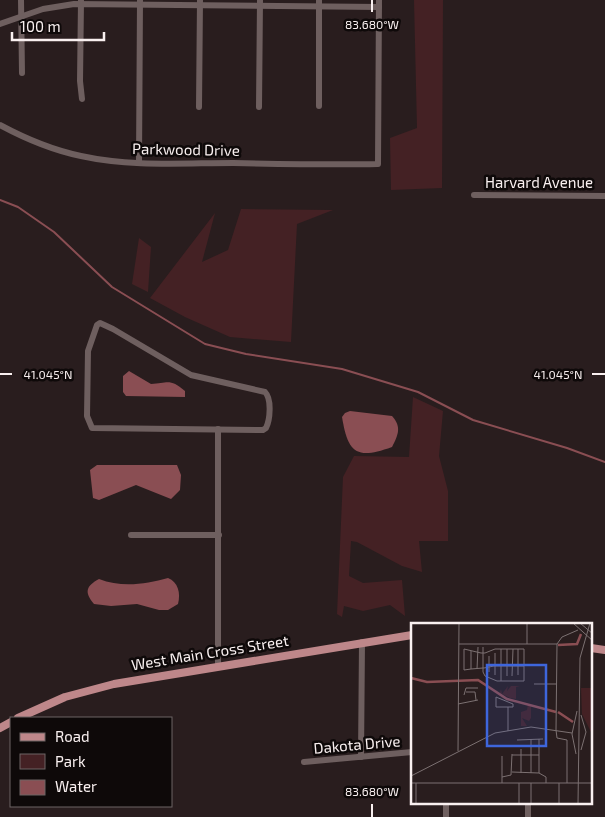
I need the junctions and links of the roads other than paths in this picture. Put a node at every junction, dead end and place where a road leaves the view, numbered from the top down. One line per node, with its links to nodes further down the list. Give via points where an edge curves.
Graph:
1 (21, 0): 8 (street)
2 (81, 2): 3 (street); 8 (street); 11 (street)
3 (140, 2): 4 (street); 16 (street)
4 (200, 3): 5 (street); 13 (street)
5 (260, 3): 6 (street); 14 (street)
6 (319, 3): 7 (street); 12 (street)
7 (379, 3): 16 (street, Parkwood Drive, via 378,164)
8 (21, 17): 9 (street); 10 (street)
9 (0, 24)
10 (22, 73)
11 (82, 99)
12 (318, 106)
13 (199, 107)
14 (259, 107)
15 (0, 125): 16 (street, Parkwood Drive, via 65,152)
16 (139, 162)
17 (474, 195): 18 (street, Harvard Avenue)
18 (605, 196)
19 (218, 429): 19 (street, via 266,428 269,423 268,394 190,375 113,328 103,323 97,325 88,351 87,416 92,428); 21 (street)
20 (131, 535): 21 (street)
21 (219, 535): 26 (street)
22 (411, 635): 23 (main road, West Main Cross Street)
23 (362, 642): 26 (main road, West Main Cross Street); 29 (street)
24 (592, 648): 25 (main road)
25 (605, 650)
26 (218, 666): 27 (main road, West Main Cross Street, via 78,692)
27 (20, 717)
28 (411, 752): 29 (street, Dakota Drive)
29 (361, 757): 30 (street, Dakota Drive)
30 (304, 762)
31 (446, 804): 33 (street)
32 (528, 804): 34 (street)
33 (446, 817)
34 (528, 817)

